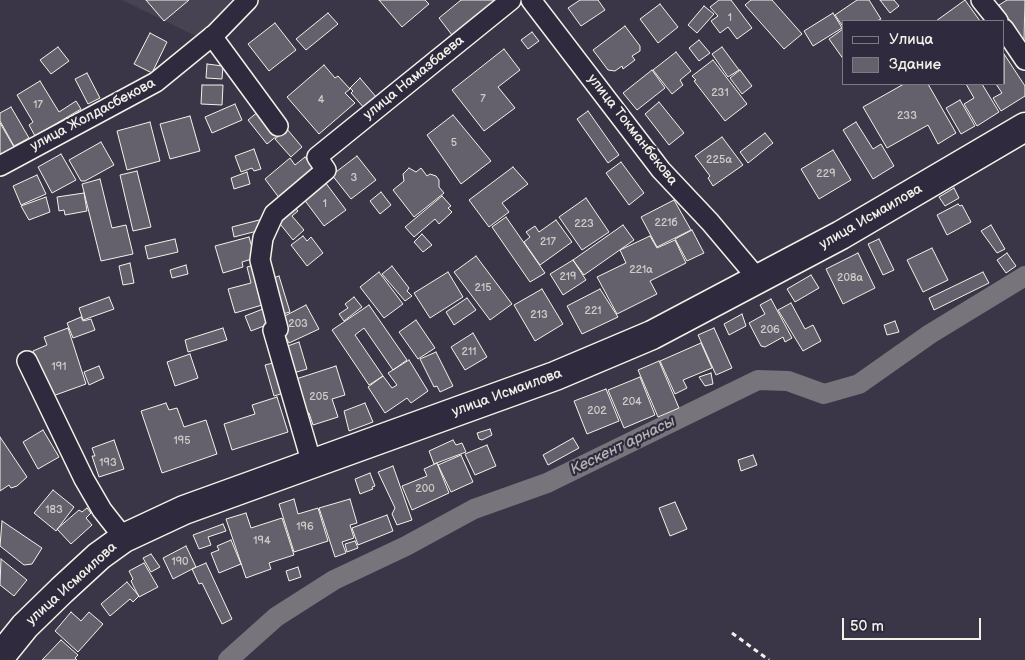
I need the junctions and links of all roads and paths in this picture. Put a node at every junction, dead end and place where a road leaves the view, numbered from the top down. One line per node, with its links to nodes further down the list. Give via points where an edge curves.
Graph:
1 (248, 0): 7 (street, улица Жолдасбекова)
2 (511, 0): 14 (street, улица Намазбаева, via 317,157 326,170 274,214 263,238 260,260 278,329 273,330)
3 (531, 0): 12 (street, улица Токманбекова, via 661,170)
4 (981, 0): 5 (street)
5 (997, 20)
6 (1005, 30): 8 (street)
7 (212, 36): 9 (street); 11 (street, улица Жолдасбекова, via 156,82)
8 (1025, 60)
9 (278, 126)
10 (1025, 127): 12 (main road, улица Исмаилова, via 841,236)
11 (0, 166)
12 (758, 279): 14 (main road, улица Исмаилова, via 652,335 555,376)
13 (27, 361): 15 (street, via 84,478 102,510)
14 (312, 464): 15 (main road, улица Исмаилова, via 184,510)
15 (124, 538): 17 (main road, улица Исмаилова, via 62,590)
16 (732, 633): 18 (path)
17 (0, 657)
18 (769, 660)

